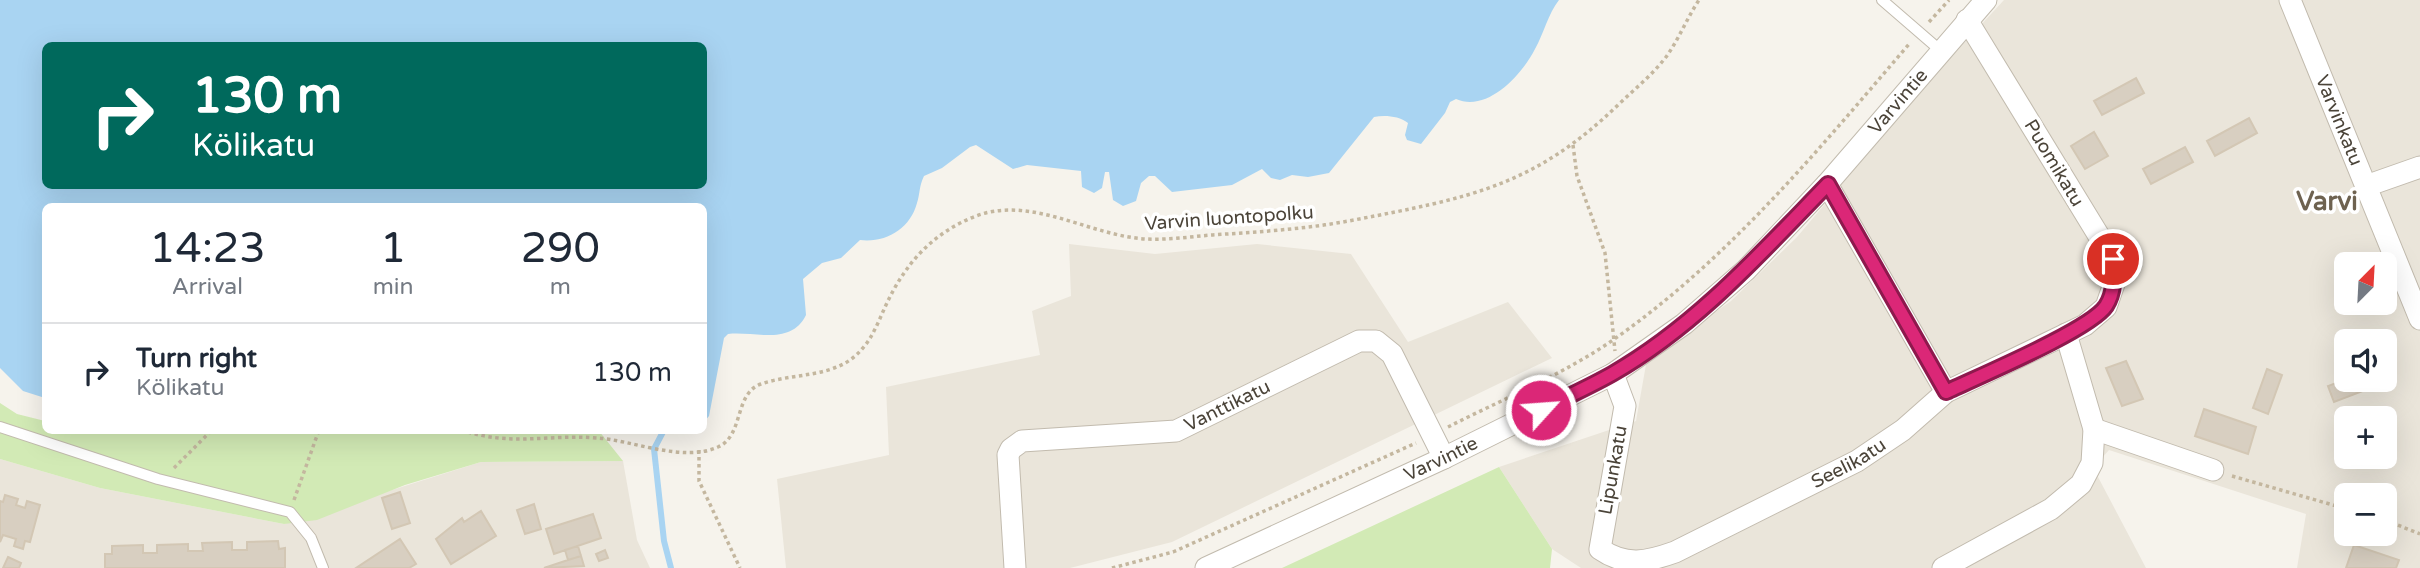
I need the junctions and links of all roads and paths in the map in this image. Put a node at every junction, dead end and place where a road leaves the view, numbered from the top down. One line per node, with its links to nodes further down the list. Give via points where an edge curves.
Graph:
1 (1699, 0): 9 (path, Varvin luontopolku, via 1655,70)
2 (1882, 0): 7 (lane)
3 (1949, 0): 7 (path)
4 (1986, 0): 6 (street, Varvintie)
5 (2290, 0): 12 (street, Varvinkatu)
6 (1967, 20): 8 (street, Varvintie); 14 (street, Puomikatu, via 2113,259 2114,284 2106,307)
7 (1919, 33): 8 (lane); 15 (path, via 1749,223 1689,280)
8 (1941, 51): 11 (street, Varvintie)
9 (1573, 145): 15 (path, via 1577,176 1605,253); 24 (path, Varvin luontopolku, via 1502,186 1322,226 1148,239 1031,213 978,215 927,244 908,264 857,355 831,369 755,386 727,441 715,449)
10 (2420, 167): 12 (street)
11 (1828, 184): 16 (street, Varvintie, via 1718,297); 17 (street)
12 (2366, 186): 13 (street, Varvinkatu)
13 (2420, 318)
14 (2066, 334): 17 (street, Seelikatu); 19 (street)
15 (1615, 338): 16 (path); 23 (path)
16 (1613, 374): 25 (street, Varvintie); 32 (street, Lipunkatu, via 1625,406 1600,549)
17 (1946, 392): 32 (street, Seelikatu, via 1903,430 1857,461 1675,552 1645,563)
18 (0, 426): 27 (lane)
19 (2094, 429): 26 (street); 38 (street, via 2092,463 2081,484 2051,509)
20 (208, 434): 27 (path)
21 (318, 434): 29 (path)
22 (478, 434): 24 (path, Varvin luontopolku, via 531,441 597,438 663,451)
23 (1431, 436): 25 (street, Vanttikatu); 35 (street, Vanttikatu, via 1392,354 1376,341 1367,340 1176,431 1022,441 1009,455); 36 (path, via 1173,552)
24 (699, 450): 34 (path, via 699,481)
25 (1444, 458): 37 (street, Varvintie)
26 (2213, 470): 28 (path)
27 (158, 479): 29 (lane)
28 (2334, 505)
29 (289, 512): 33 (lane, via 311,538)
30 (2397, 525): 31 (path)
31 (2420, 534)
32 (1616, 560)
33 (323, 568)
34 (740, 568)
35 (1015, 568)
36 (1112, 568)
37 (1206, 568)
38 (1943, 568)

